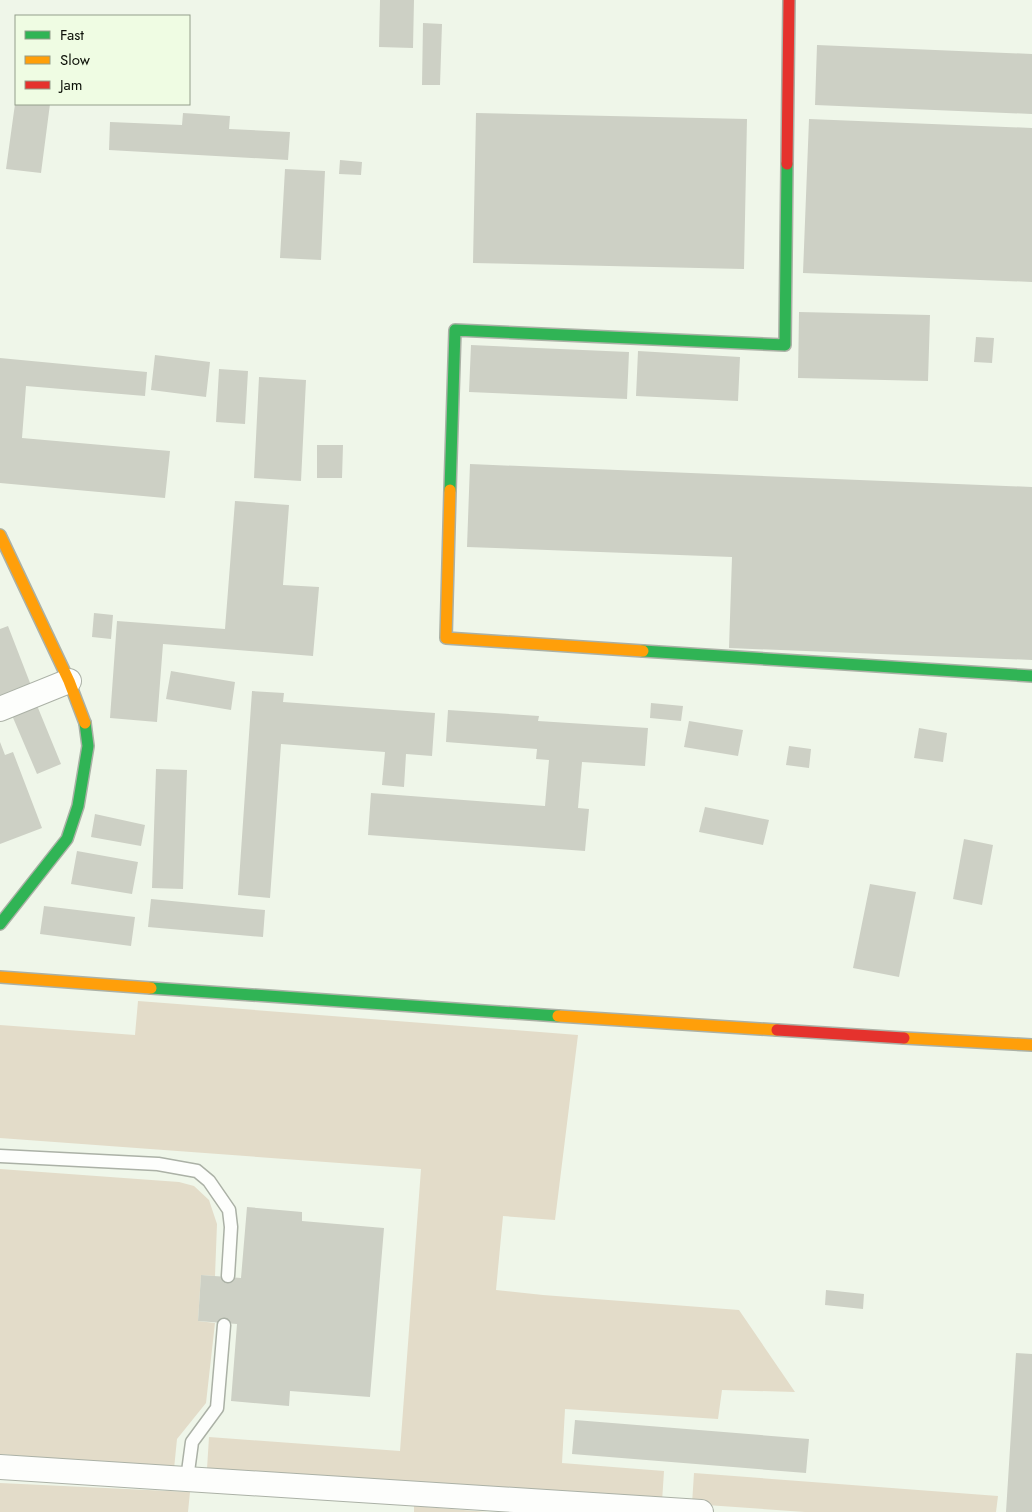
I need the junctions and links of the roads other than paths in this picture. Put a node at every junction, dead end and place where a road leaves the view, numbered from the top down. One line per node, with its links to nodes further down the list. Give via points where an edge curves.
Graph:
1 (789, 0): 3 (street, via 785,345 455,330 446,638)
2 (2, 544): 4 (street)
3 (1032, 676)
4 (69, 681): 5 (street); 6 (street, via 85,720 88,746 78,806 67,839)
5 (0, 710)
6 (0, 924)
7 (0, 977): 8 (street, via 667,1024)
8 (1032, 1045)
9 (0, 1156): 10 (lane, via 158,1164 197,1171 209,1181 230,1210)
10 (228, 1276)
11 (224, 1325): 13 (lane, via 217,1408 192,1442)
12 (0, 1467): 13 (street)
13 (187, 1479): 14 (street)
14 (702, 1512)

